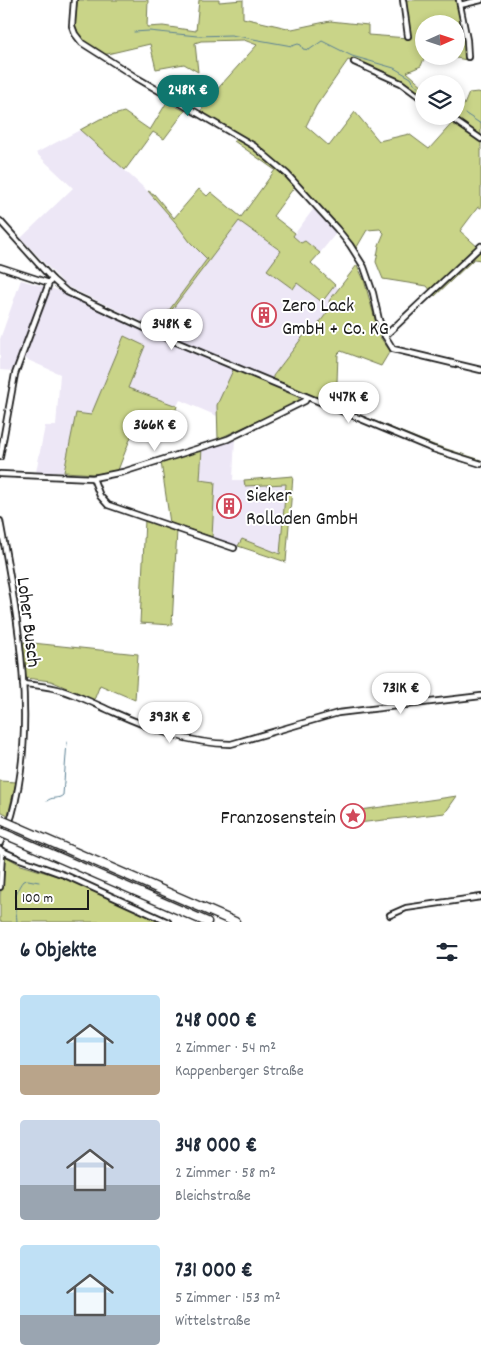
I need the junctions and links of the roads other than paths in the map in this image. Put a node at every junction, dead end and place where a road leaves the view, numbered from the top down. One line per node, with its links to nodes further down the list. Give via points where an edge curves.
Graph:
1 (74, 0): 15 (street, via 72,26 82,43 254,146 287,174 359,258 368,276)
2 (402, 0): 5 (street)
3 (481, 0): 4 (street)
4 (459, 3): 6 (street)
5 (408, 36)
6 (468, 57)
7 (354, 62): 8 (street, via 401,83)
8 (415, 93)
9 (461, 125): 10 (street)
10 (481, 139)
11 (0, 221): 14 (street)
12 (481, 246): 15 (street)
13 (0, 268): 14 (street)
14 (51, 281): 17 (street, via 67,292 149,330); 18 (street, via 15,374)
15 (385, 336): 16 (street, via 390,346 401,352)
16 (481, 370)
17 (307, 396): 19 (street, via 433,449); 21 (street, via 305,401 228,439 123,472)
18 (0, 457)
19 (481, 464)
20 (0, 474): 21 (street)
21 (93, 478): 23 (street, via 100,496 108,505)
22 (0, 521): 24 (street, Loher Busch, via 21,648)
23 (234, 548)
24 (23, 684): 25 (street, via 55,688 151,728 222,744 357,709); 28 (street, Loher Busch, via 23,762 12,816)
25 (481, 696)
26 (0, 820): 35 (highway, bridge)
27 (0, 832): 34 (highway, bridge)
28 (0, 843)
29 (0, 849): 30 (street); 33 (street, via 99,889)
30 (0, 887)
31 (481, 896): 32 (street, via 406,908)
32 (390, 915)
33 (168, 922)
34 (207, 922)
35 (235, 922)

